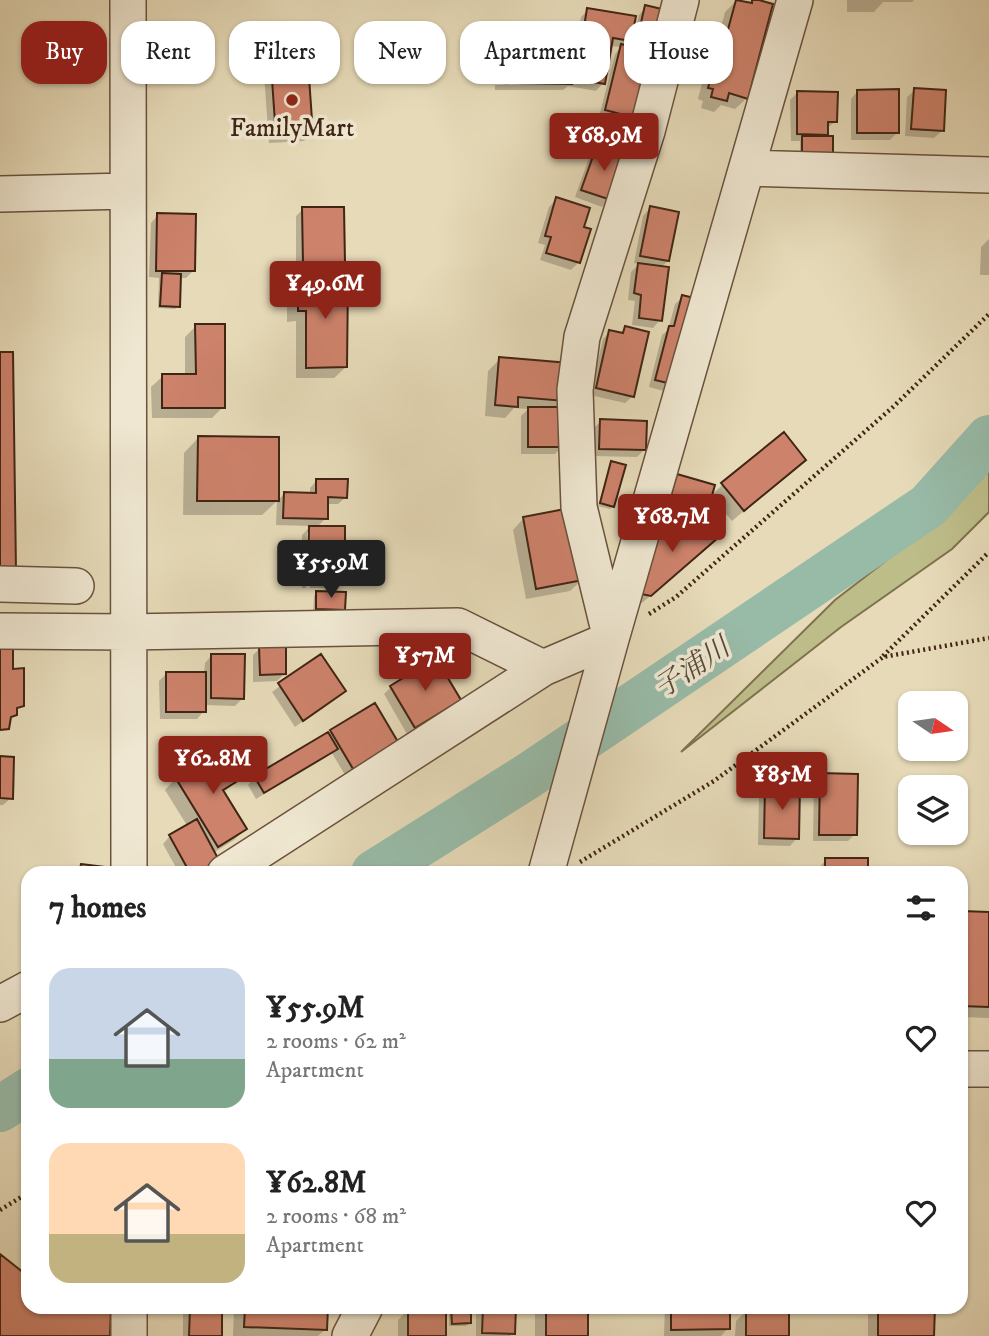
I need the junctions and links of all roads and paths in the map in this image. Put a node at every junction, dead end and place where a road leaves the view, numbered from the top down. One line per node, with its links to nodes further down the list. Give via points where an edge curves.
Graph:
1 (128, 0): 6 (street)
2 (681, 0): 15 (street, via 647,131 582,337 575,390 579,507)
3 (795, 0): 4 (street)
4 (748, 169): 5 (street); 15 (street)
5 (989, 175)
6 (128, 191): 7 (street); 13 (street)
7 (0, 194)
8 (989, 314): 15 (path, via 893,407 676,597)
9 (989, 552): 16 (path)
10 (0, 584): 11 (street)
11 (76, 586)
12 (0, 631): 13 (street)
13 (127, 632): 17 (street, via 458,626); 18 (street)
14 (989, 638): 16 (path)
15 (611, 639): 17 (street); 20 (street)
16 (883, 657): 20 (path, via 714,781)
17 (543, 668): 19 (street)
18 (129, 866)
19 (236, 866)
20 (557, 866)
21 (21, 993): 22 (street)
22 (0, 1004)
23 (968, 1069): 24 (street)
24 (989, 1069)
25 (21, 1197): 26 (path)
26 (0, 1210)
27 (129, 1314): 29 (street)
28 (361, 1314): 30 (street)
29 (129, 1336)
30 (350, 1336)

